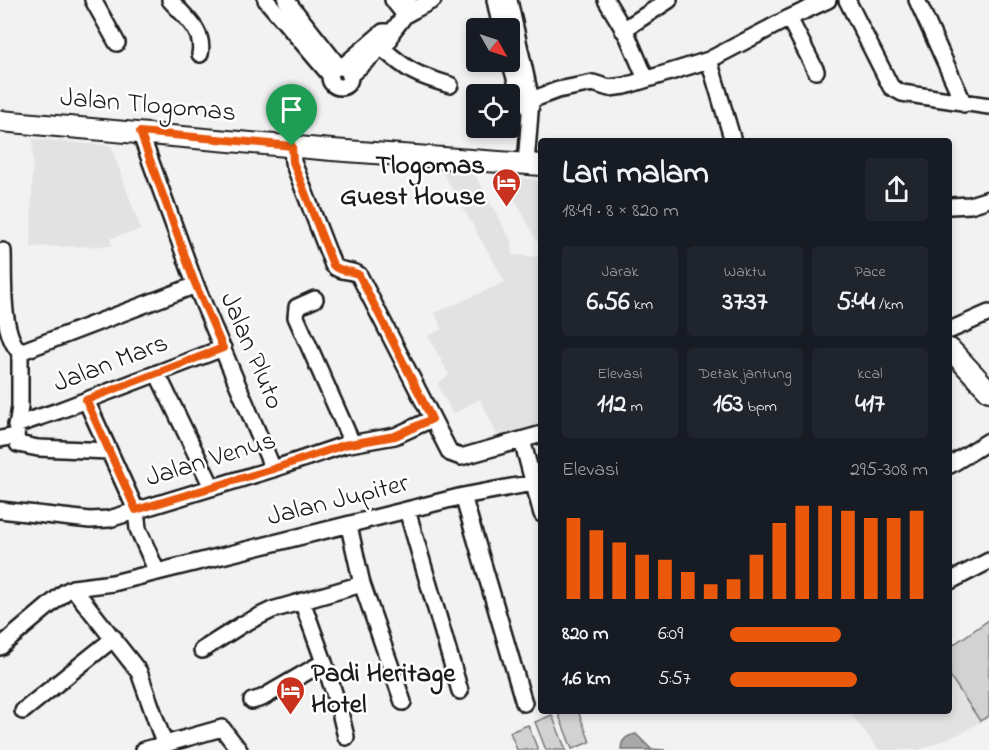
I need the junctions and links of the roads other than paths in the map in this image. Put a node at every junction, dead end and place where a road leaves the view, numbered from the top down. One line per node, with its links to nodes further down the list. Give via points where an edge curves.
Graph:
1 (93, 0): 18 (street)
2 (170, 0): 20 (street, via 197,30)
3 (393, 0): 13 (street)
4 (433, 0): 13 (street)
5 (495, 0): 14 (street)
6 (509, 0): 28 (street)
7 (606, 0): 16 (street)
8 (669, 0): 16 (street)
9 (828, 0): 15 (street)
10 (847, 0): 27 (street, via 891,87 902,93)
11 (917, 0): 27 (street)
12 (277, 2): 22 (street)
13 (408, 8): 17 (street)
14 (499, 18)
15 (789, 18): 21 (street); 23 (street)
16 (623, 30): 25 (street)
17 (392, 32): 19 (street); 22 (street, via 383,32)
18 (117, 43)
19 (382, 48): 22 (street); 26 (street, via 417,75)
20 (200, 54)
21 (709, 60): 25 (street); 32 (street)
22 (340, 71)
23 (816, 71)
24 (514, 72): 28 (street)
25 (646, 79): 28 (street, via 617,87 592,83 558,90)
26 (450, 85)
27 (964, 104): 29 (street)
28 (528, 105): 34 (street)
29 (989, 106)
30 (0, 121): 31 (main road, Jalan Tlogomas)
31 (140, 132): 33 (main road, Jalan Tlogomas); 38 (street, Jalan Pluto)
32 (731, 135)
33 (292, 146): 34 (main road, Jalan Tlogomas); 48 (street, via 293,162 335,268 359,275)
34 (532, 162)
35 (989, 199): 36 (street)
36 (952, 206)
37 (3, 251): 43 (street, via 7,329)
38 (196, 285): 42 (street, Jalan Pluto); 43 (street)
39 (315, 299): 54 (street, via 297,308 296,317)
40 (989, 313): 41 (street)
41 (952, 329)
42 (223, 348): 45 (street, Jalan Mars); 57 (street, Jalan Pluto)
43 (20, 352): 49 (street)
44 (952, 354): 46 (main road)
45 (157, 373): 47 (street, Jalan Mars); 59 (street)
46 (989, 391)
47 (86, 400): 49 (street, Jalan Mars); 55 (street)
48 (432, 419): 52 (street, via 452,455 461,457); 54 (street, Jalan Venus, via 395,436)
49 (16, 430): 51 (street, Jalan Mars); 55 (street, via 18,444 26,446)
50 (538, 435): 52 (street)
51 (0, 439)
52 (522, 440): 58 (street)
53 (989, 441): 56 (street)
54 (352, 443): 57 (street, Jalan Venus)
55 (109, 451): 63 (street)
56 (952, 464)
57 (273, 469): 59 (street, Jalan Venus)
58 (533, 483): 60 (street, Jalan Jupiter); 61 (street)
59 (212, 488): 63 (street, Jalan Venus)
60 (463, 496): 64 (street, Jalan Jupiter); 79 (street)
61 (538, 500)
62 (0, 510): 63 (street, Jalan Venus, via 90,520 109,519)
63 (136, 510): 67 (street, via 138,529)
64 (407, 510): 65 (street, Jalan Jupiter); 76 (street)
65 (349, 526): 67 (street, Jalan Jupiter); 69 (street)
66 (989, 561): 68 (street)
67 (157, 572): 70 (street, Jalan Jupiter)
68 (952, 579)
69 (362, 584): 71 (street); 78 (street)
70 (73, 588): 72 (street); 73 (street)
71 (302, 601): 74 (street, via 243,624); 75 (street)
72 (114, 638): 80 (street); 82 (street, via 139,672)
73 (0, 647)
74 (202, 650)
75 (324, 662): 77 (street); 81 (street)
76 (460, 691)
77 (252, 701)
78 (403, 702)
79 (524, 703)
80 (23, 711)
81 (346, 737)
82 (164, 743): 83 (street); 84 (street, via 222,728)
83 (144, 750)
84 (239, 750)

